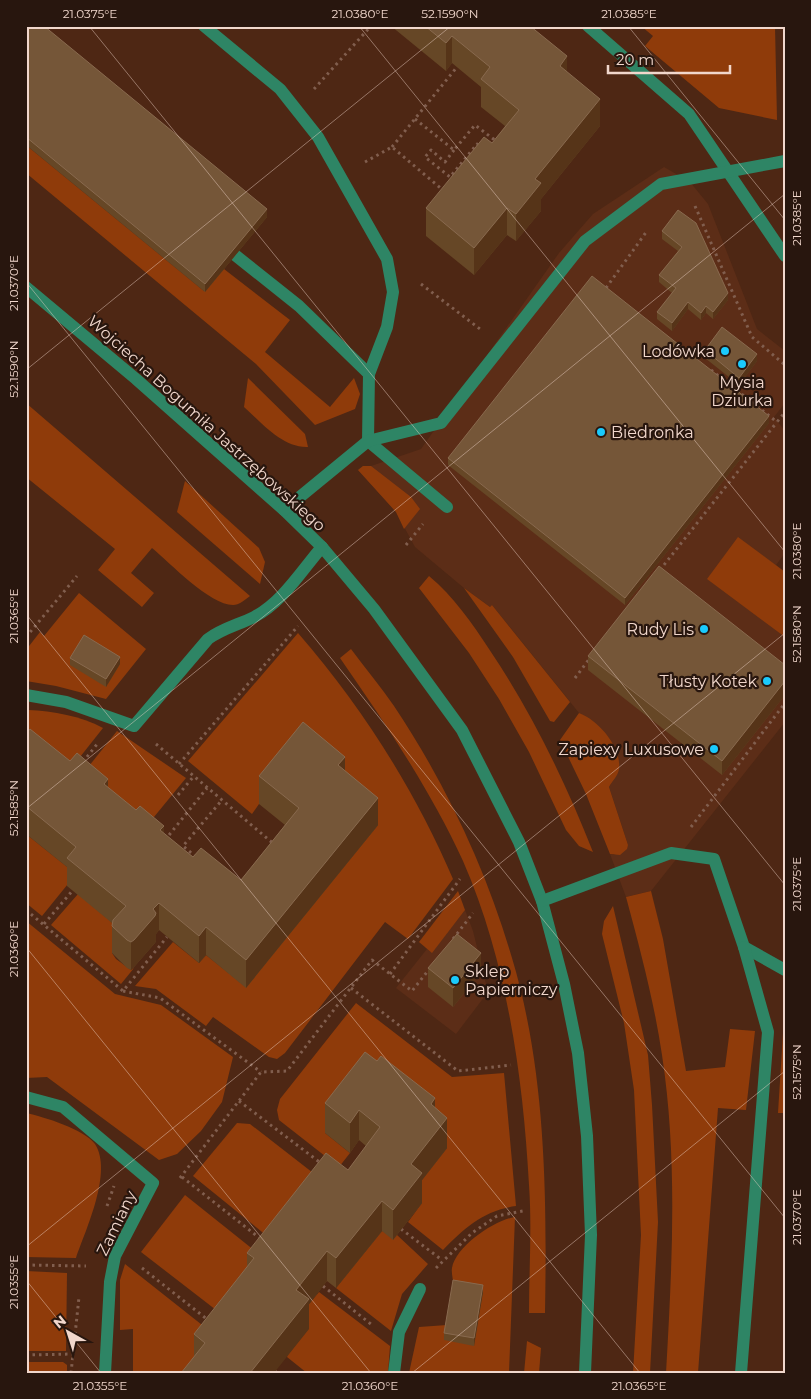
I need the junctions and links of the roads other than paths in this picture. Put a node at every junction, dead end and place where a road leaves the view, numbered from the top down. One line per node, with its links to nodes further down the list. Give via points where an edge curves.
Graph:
1 (204, 26): 8 (street, via 280,89 296,109 318,138 387,259 393,292 387,327)
2 (588, 26): 4 (street, via 689,114)
3 (785, 161): 4 (street)
4 (730, 172): 6 (street); 9 (street, via 661,184 585,241 441,423)
5 (235, 255): 8 (street, via 299,306)
6 (785, 256)
7 (26, 287): 11 (street, Wojciecha Bogumiła Jastrzębowskiego)
8 (369, 374): 9 (street)
9 (368, 442): 10 (street); 11 (street)
10 (447, 507)
11 (284, 510): 12 (street, Wojciecha Bogumiła Jastrzębowskiego)
12 (322, 547): 13 (street, via 272,604 255,617 222,628 208,639 134,726 66,702); 14 (street, Wojciecha Bogumiła Jastrzębowskiego, via 374,609 462,730 519,842)
13 (26, 695)
14 (542, 901): 15 (street, via 671,853 714,859); 21 (street, Wojciecha Bogumiła Jastrzębowskiego, via 576,1044 587,1136 591,1235)
15 (744, 947): 16 (street); 22 (street, via 768,1032)
16 (785, 970)
17 (26, 1097): 19 (street, Zamiany, via 63,1108 153,1184 115,1256 110,1282)
18 (420, 1289): 20 (street, via 399,1332)
19 (105, 1373)
20 (394, 1373)
21 (585, 1373)
22 (741, 1373)

